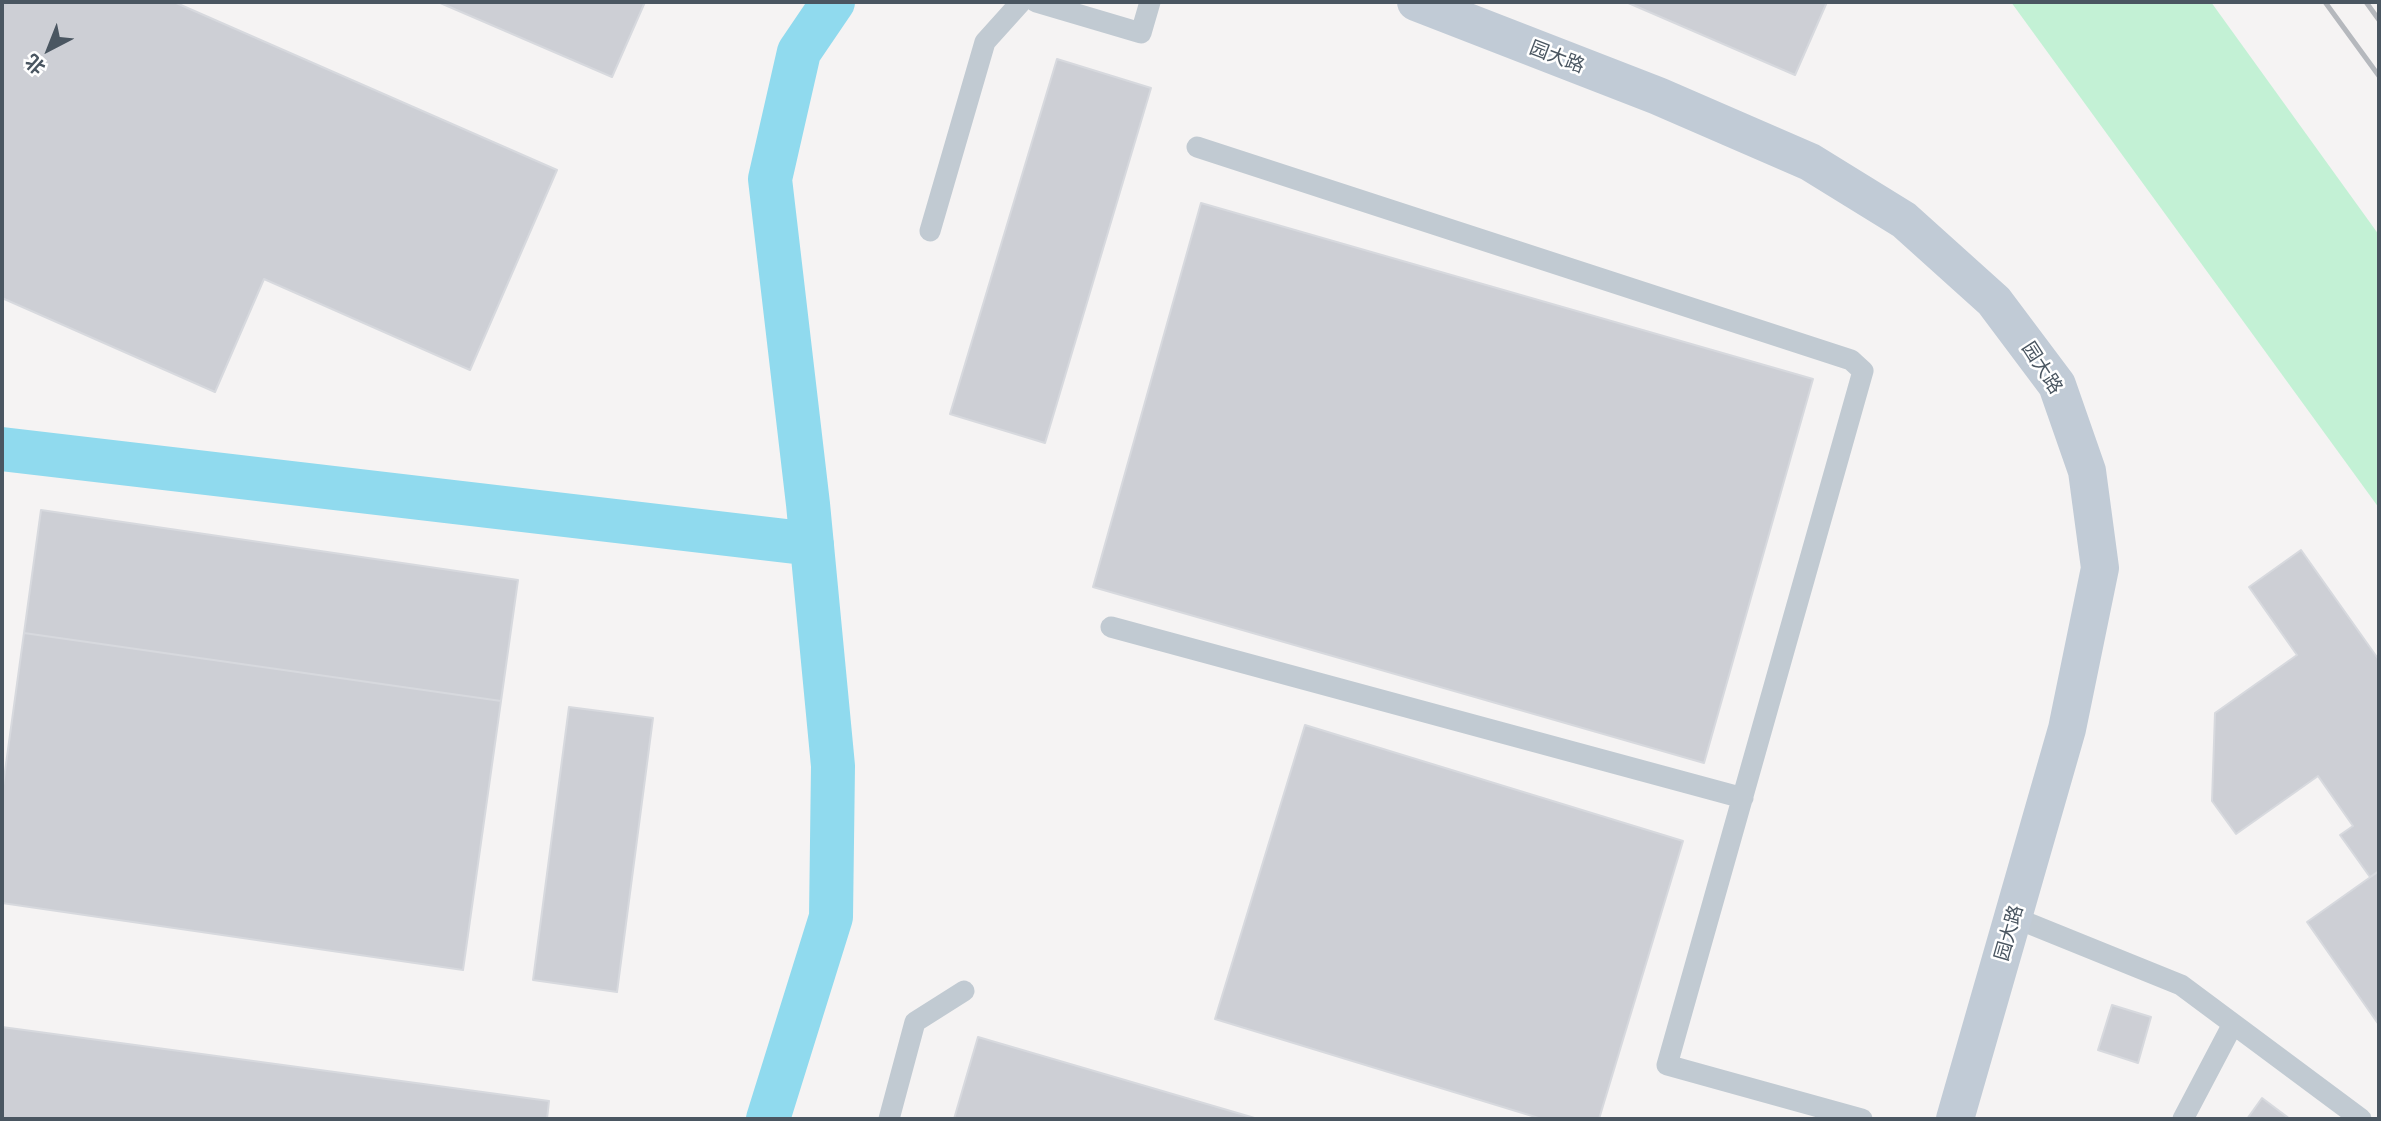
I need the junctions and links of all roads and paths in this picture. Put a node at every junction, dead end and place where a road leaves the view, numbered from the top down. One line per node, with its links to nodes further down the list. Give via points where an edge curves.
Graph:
1 (1021, 2): 6 (lane, via 985,42)
2 (1037, 2): 3 (lane, via 1141,33)
3 (1150, 2)
4 (1416, 2): 9 (street, 园大路, via 1658,96 1810,162 1904,220 1994,301 2057,385 2087,471 2100,568 2067,729)
5 (1197, 147): 8 (lane, via 1851,360 1863,371)
6 (930, 231)
7 (1111, 627): 8 (lane)
8 (1743, 799): 13 (lane, via 1667,1065)
9 (2013, 916): 11 (lane, via 2181,985); 14 (street, 园大路)
10 (964, 991): 12 (lane, via 915,1022)
11 (2233, 1024): 15 (lane); 16 (lane)
12 (889, 1119)
13 (1862, 1119)
14 (1955, 1119)
15 (2183, 1119)
16 (2361, 1119)

